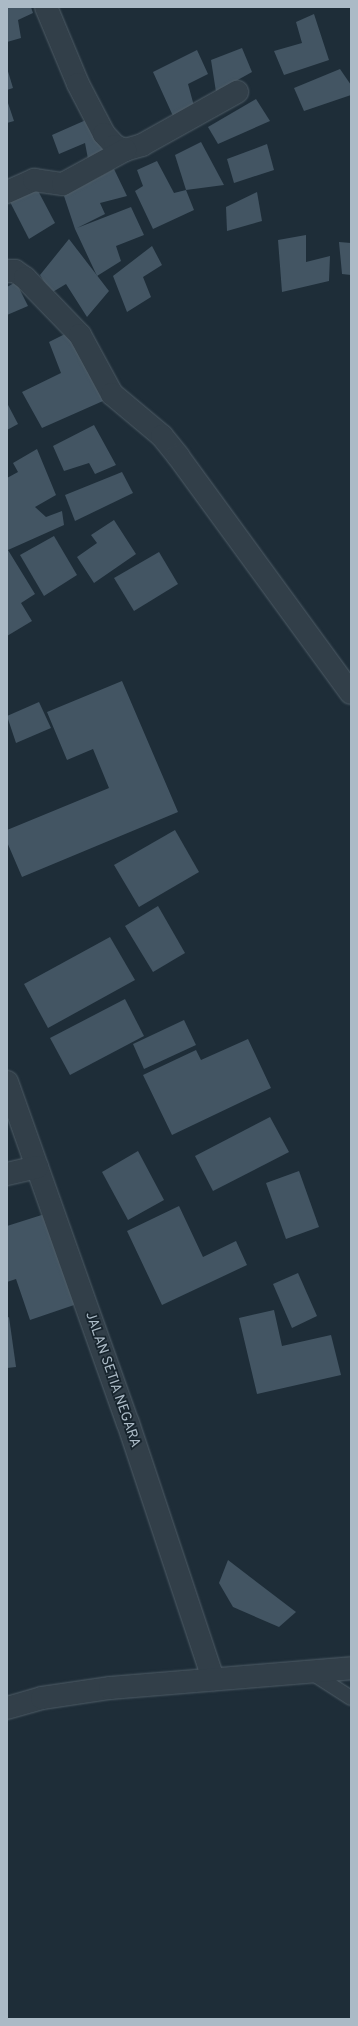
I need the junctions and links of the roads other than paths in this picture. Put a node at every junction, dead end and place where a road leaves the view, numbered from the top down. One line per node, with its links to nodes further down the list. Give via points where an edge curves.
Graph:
1 (46, 7): 3 (street, via 78,84 104,134 116,146)
2 (237, 92): 3 (street, via 154,138)
3 (125, 150): 4 (street, via 63,184 34,180)
4 (7, 192)
5 (10, 267): 6 (street, via 25,278 80,335 112,394 162,436)
6 (351, 693)
7 (7, 1082): 8 (street, JALAN SETIA NEGARA)
8 (37, 1167): 9 (street); 12 (street, JALAN SETIA NEGARA, via 128,1423)
9 (7, 1174)
10 (351, 1668): 11 (street)
11 (312, 1673): 12 (street); 13 (lane)
12 (213, 1679): 14 (street, via 110,1688 42,1698)
13 (351, 1698)
14 (7, 1708)

